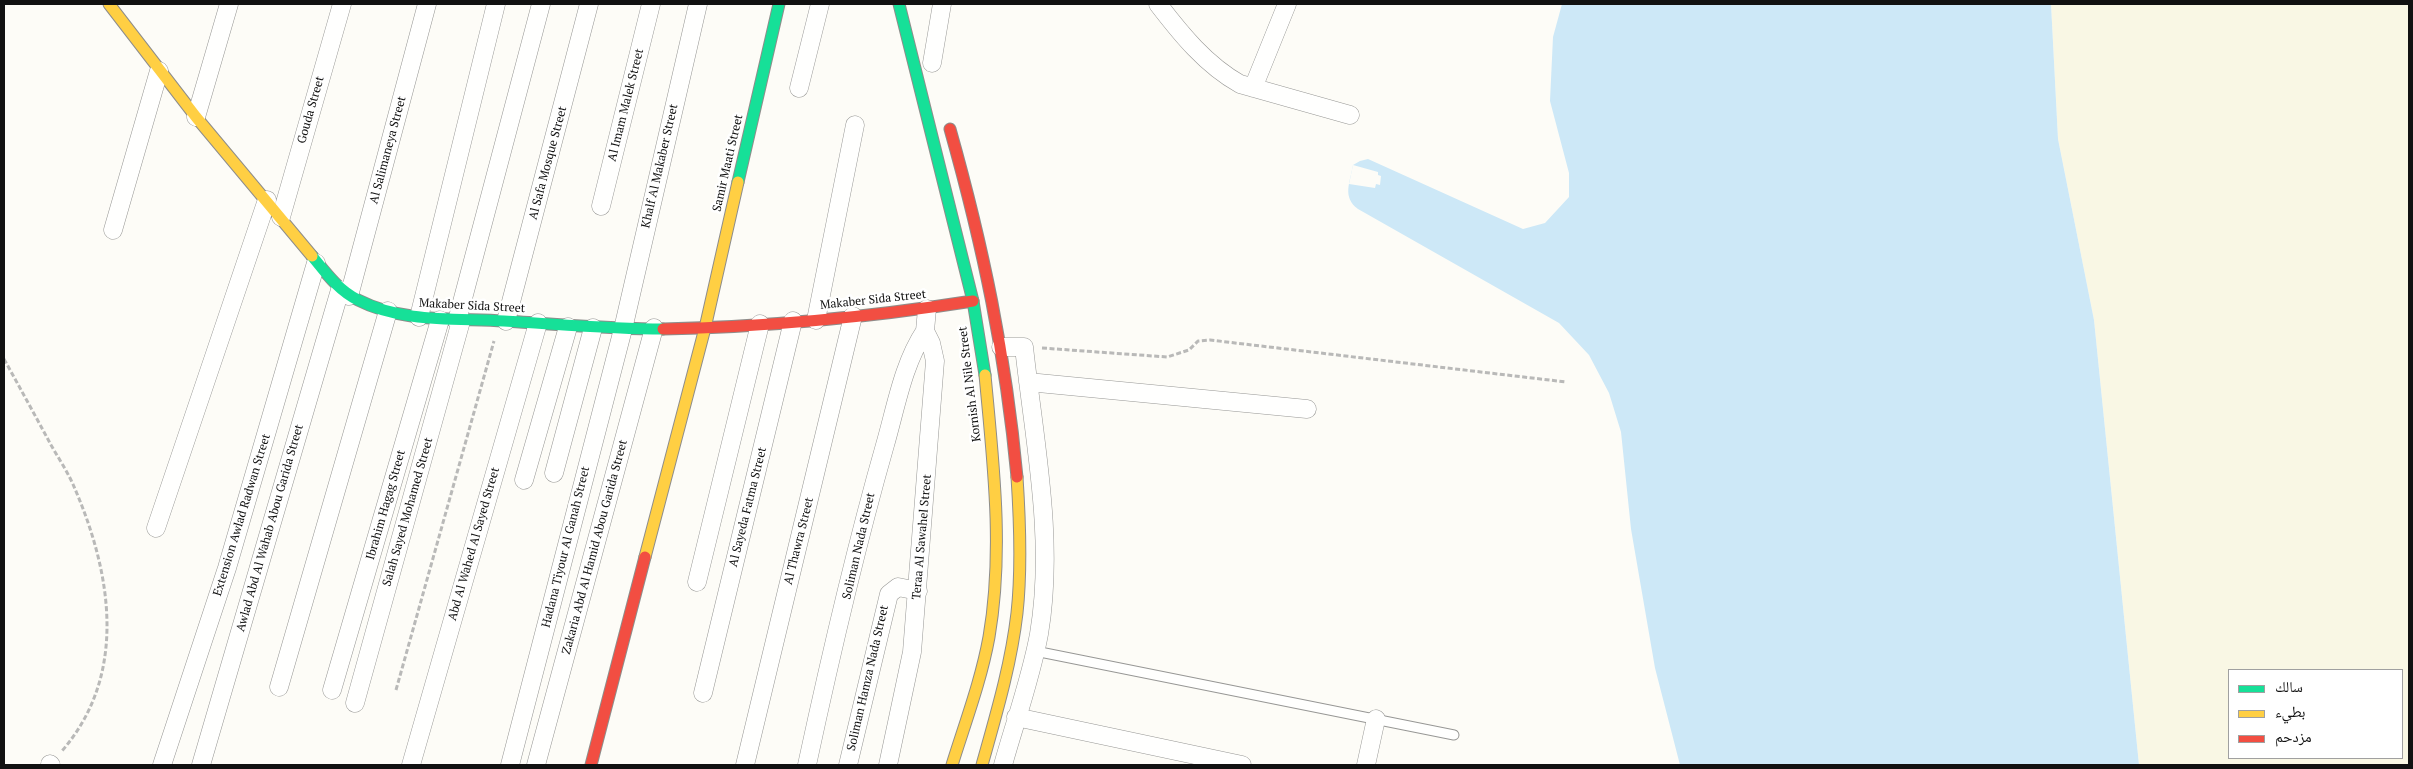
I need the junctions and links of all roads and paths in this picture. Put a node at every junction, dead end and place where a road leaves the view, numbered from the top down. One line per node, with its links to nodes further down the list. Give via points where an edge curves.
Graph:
1 (109, 4): 18 (street, Makaber Sida Street)
2 (229, 4): 22 (street)
3 (342, 4): 27 (street, Gouda Street)
4 (427, 4): 30 (street, Al Salimaneya Street)
5 (496, 4): 35 (street)
6 (541, 4): 37 (street)
7 (590, 4): 38 (street, Al Safa Mosque Street)
8 (651, 4): 26 (street, Al Imam Malek Street)
9 (698, 4): 46 (street, Khalf Al Makaber Street)
10 (779, 4): 45 (street, Samir Maati Street)
11 (820, 4): 19 (street)
12 (899, 4): 31 (street, Kornish Al Nile Street)
13 (942, 4): 17 (street)
14 (1158, 4): 20 (street, via 1190,43 1223,74)
15 (1287, 4): 20 (street)
16 (925, 38): 17 (street)
17 (933, 68)
18 (160, 71): 22 (street, Makaber Sida Street); 28 (street)
19 (799, 88)
20 (1253, 88): 21 (street)
21 (1350, 115)
22 (196, 117): 25 (street, Makaber Sida Street)
23 (947, 120): 49 (street, via 977,226)
24 (855, 125): 36 (street)
25 (267, 200): 27 (street, Makaber Sida Street); 58 (street)
26 (601, 206)
27 (281, 217): 29 (street, Makaber Sida Street)
28 (113, 230)
29 (316, 263): 30 (street, Makaber Sida Street); 71 (street, Extension Awlad Radwan Street, via 227,568)
30 (345, 293): 33 (street, Makaber Sida Street); 72 (street, Awlad Abd Al Wahab Abou Garida Street)
31 (973, 301): 32 (street, Makaber Sida Street); 57 (street, Kornish Al Nile Street, via 983,352)
32 (927, 309): 34 (street, Makaber Sida Street); 47 (street, Teraa Al Sawahel Street)
33 (388, 311): 35 (street, Makaber Sida Street); 62 (street)
34 (854, 316): 36 (street, Makaber Sida Street); 77 (street, Al Thawra Street)
35 (419, 317): 37 (street, Makaber Sida Street)
36 (816, 320): 39 (street, Makaber Sida Street)
37 (453, 321): 38 (street, Makaber Sida Street); 63 (street, Ibrahim Hagag Street); 66 (street, Salah Sayed Mohamed Street)
38 (503, 321): 40 (street, Makaber Sida Street); 64 (path)
39 (793, 321): 41 (street, Makaber Sida Street); 65 (street, Al Sayeda Fatma Street)
40 (538, 324): 42 (street, Makaber Sida Street); 73 (street, Abd Al Wahed Al Sayed Street)
41 (760, 324): 45 (street, Makaber Sida Street); 59 (street)
42 (568, 327): 43 (street, Makaber Sida Street); 55 (street)
43 (593, 328): 46 (street, Makaber Sida Street); 54 (street)
44 (654, 328): 45 (street, Makaber Sida Street); 46 (street, Makaber Sida Street); 75 (street, Zakaria Abd Al Hamid Abou Garida Street)
45 (705, 328): 76 (street, Samir Maati Street)
46 (623, 329): 74 (street, Hadana Tiyour Al Ganah Street)
47 (925, 331): 60 (street, Teraa Al Sawahel Street, via 935,361); 78 (street, Soliman Nada Street, via 907,368 870,499)
48 (1024, 346): 49 (street); 51 (street); 52 (path, via 1167,357 1189,350 1198,341 1210,340)
49 (1001, 347): 56 (street)
50 (4, 359): 70 (path, via 74,487 90,528 102,574 108,619 106,657 96,697 77,733)
51 (1028, 382): 53 (street); 61 (street, via 1044,562)
52 (1566, 382)
53 (1307, 409)
54 (554, 473)
55 (524, 480)
56 (1020, 517): 57 (street); 82 (street, via 1020,580 1013,646)
57 (996, 519): 81 (street, Kornish Al Nile Street, via 997,557 989,635)
58 (156, 528)
59 (697, 582)
60 (918, 591): 79 (street, Soliman Hamza Nada Street, via 898,587 888,594); 80 (street, Teraa Al Sawahel Street, via 912,652)
61 (1035, 651): 67 (street); 68 (lane)
62 (279, 687)
63 (332, 690)
64 (396, 690)
65 (703, 693)
66 (355, 703)
67 (1016, 717): 83 (street); 84 (street)
68 (1376, 719): 69 (lane); 85 (street)
69 (1454, 735)
70 (51, 764)
71 (162, 765)
72 (200, 765)
73 (410, 765)
74 (510, 765)
75 (536, 765)
76 (592, 765)
77 (745, 765)
78 (807, 765)
79 (848, 765)
80 (888, 765)
81 (952, 765)
82 (982, 765)
83 (1003, 765)
84 (1242, 765)
85 (1366, 765)

